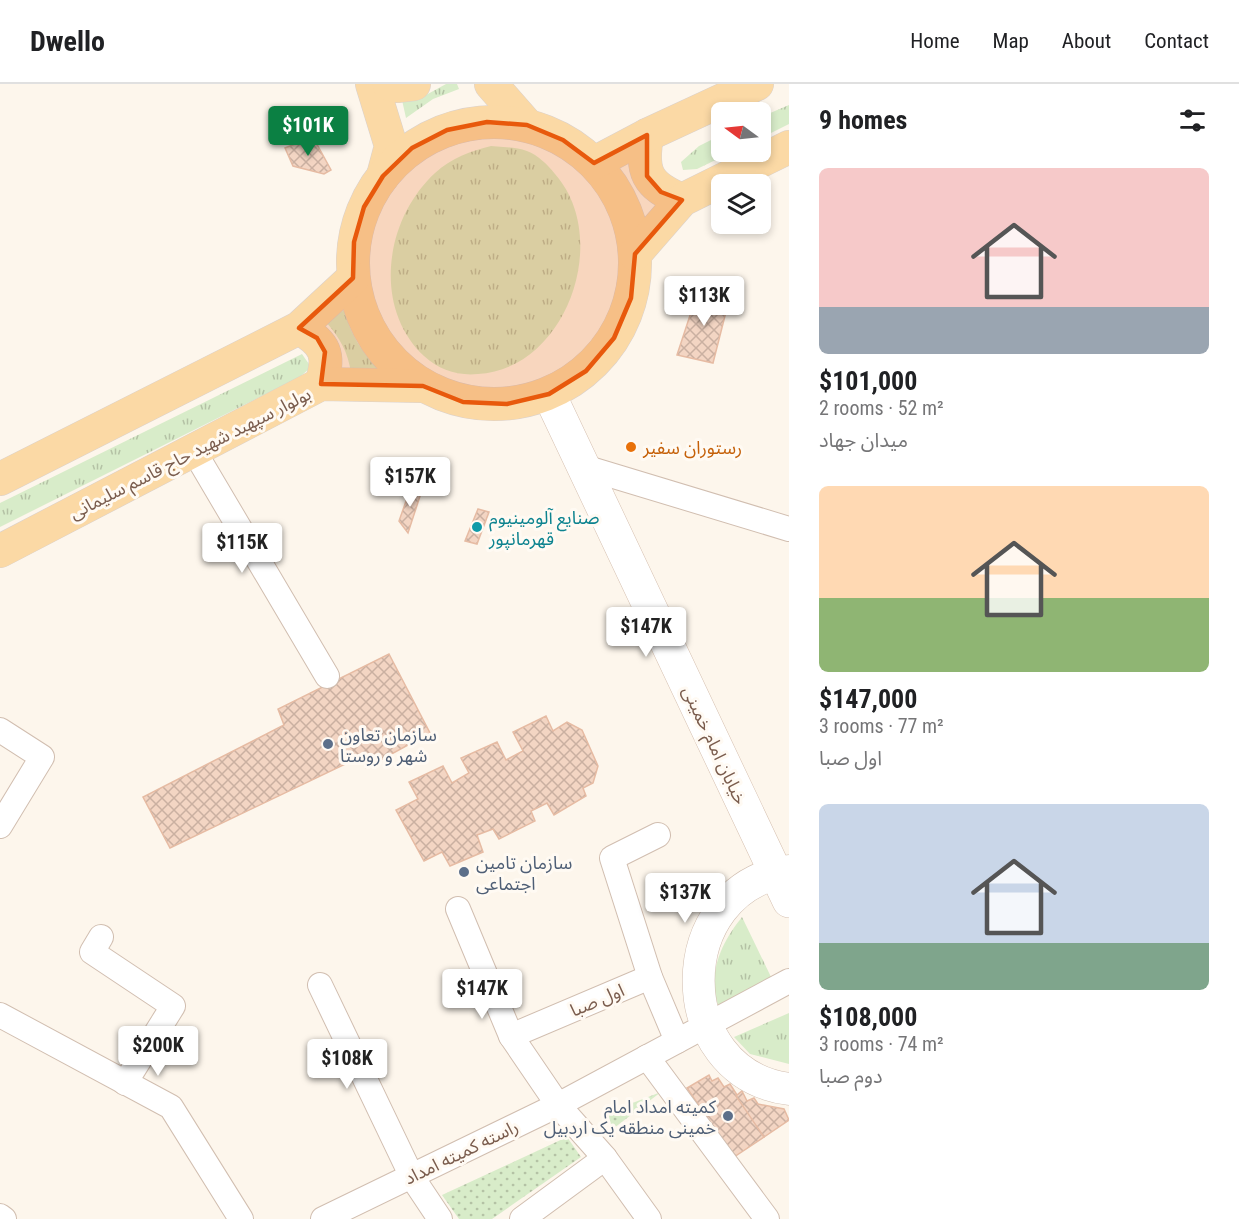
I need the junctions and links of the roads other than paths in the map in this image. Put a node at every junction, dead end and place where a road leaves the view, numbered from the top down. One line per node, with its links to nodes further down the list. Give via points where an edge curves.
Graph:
1 (372, 84): 10 (main road, via 391,146)
2 (389, 84): 3 (main road)
3 (414, 84)
4 (491, 84): 6 (main road)
5 (757, 84): 7 (main road)
6 (527, 125): 9 (main road, via 563,140); 10 (main road, via 487,122 447,130 412,148)
7 (647, 135): 9 (main road); 11 (main road, via 647,176 661,192)
8 (789, 147): 11 (main road)
9 (594, 163): 12 (main road, via 615,190 629,221)
10 (383, 176): 13 (main road, via 364,207 354,242)
11 (682, 200): 12 (main road)
12 (635, 255): 17 (main road, via 631,298 614,338 586,371)
13 (353, 278): 14 (main road); 16 (main road, via 364,321 388,358)
14 (299, 328): 15 (main road, via 317,338 325,352 326,370); 20 (main road)
15 (321, 384): 16 (main road, بولوار سپهبد شهید حاج قاسم سلیمانی); 18 (main road, بولوار سپهبد شهید حاج قاسم سلیمانی)
16 (423, 386): 17 (main road, via 463,402 507,404)
17 (549, 394): 19 (main road, خیابان امام خمینی)
18 (194, 451): 22 (main road, بولوار سپهبد شهید حاج قاسم سلیمانی); 23 (street)
19 (584, 467): 21 (street); 27 (main road, خیابان امام خمینی)
20 (0, 479)
21 (789, 530)
22 (0, 551)
23 (327, 676)
24 (0, 730): 25 (street, via 42,757)
25 (0, 826)
26 (658, 835): 30 (street, via 612,858)
27 (784, 881): 34 (street, via 742,890 716,917 700,952 697,990)
28 (458, 909): 35 (street)
29 (101, 937): 38 (street, via 92,952 173,1006)
30 (650, 977): 35 (street, اول صبا); 36 (street)
31 (789, 981): 34 (street, راسته کمیته امداد)
32 (320, 985): 42 (street)
33 (0, 1015): 38 (street)
34 (706, 1026): 36 (street, راسته کمیته امداد); 39 (street, via 724,1053 748,1075)
35 (512, 1036): 40 (street)
36 (677, 1041): 37 (street, راسته کمیته امداد)
37 (647, 1057): 40 (street, راسته کمیته امداد); 50 (street)
38 (125, 1083): 45 (street, via 171,1107)
39 (789, 1089)
40 (558, 1105): 41 (street); 42 (street, راسته کمیته امداد)
41 (605, 1158): 48 (street); 49 (street)
42 (411, 1177): 46 (street, راسته کمیته امداد); 47 (street)
43 (0, 1216): 44 (street)
44 (4, 1219)
45 (241, 1219)
46 (323, 1219)
47 (440, 1219)
48 (522, 1219)
49 (649, 1219)
50 (767, 1219)

